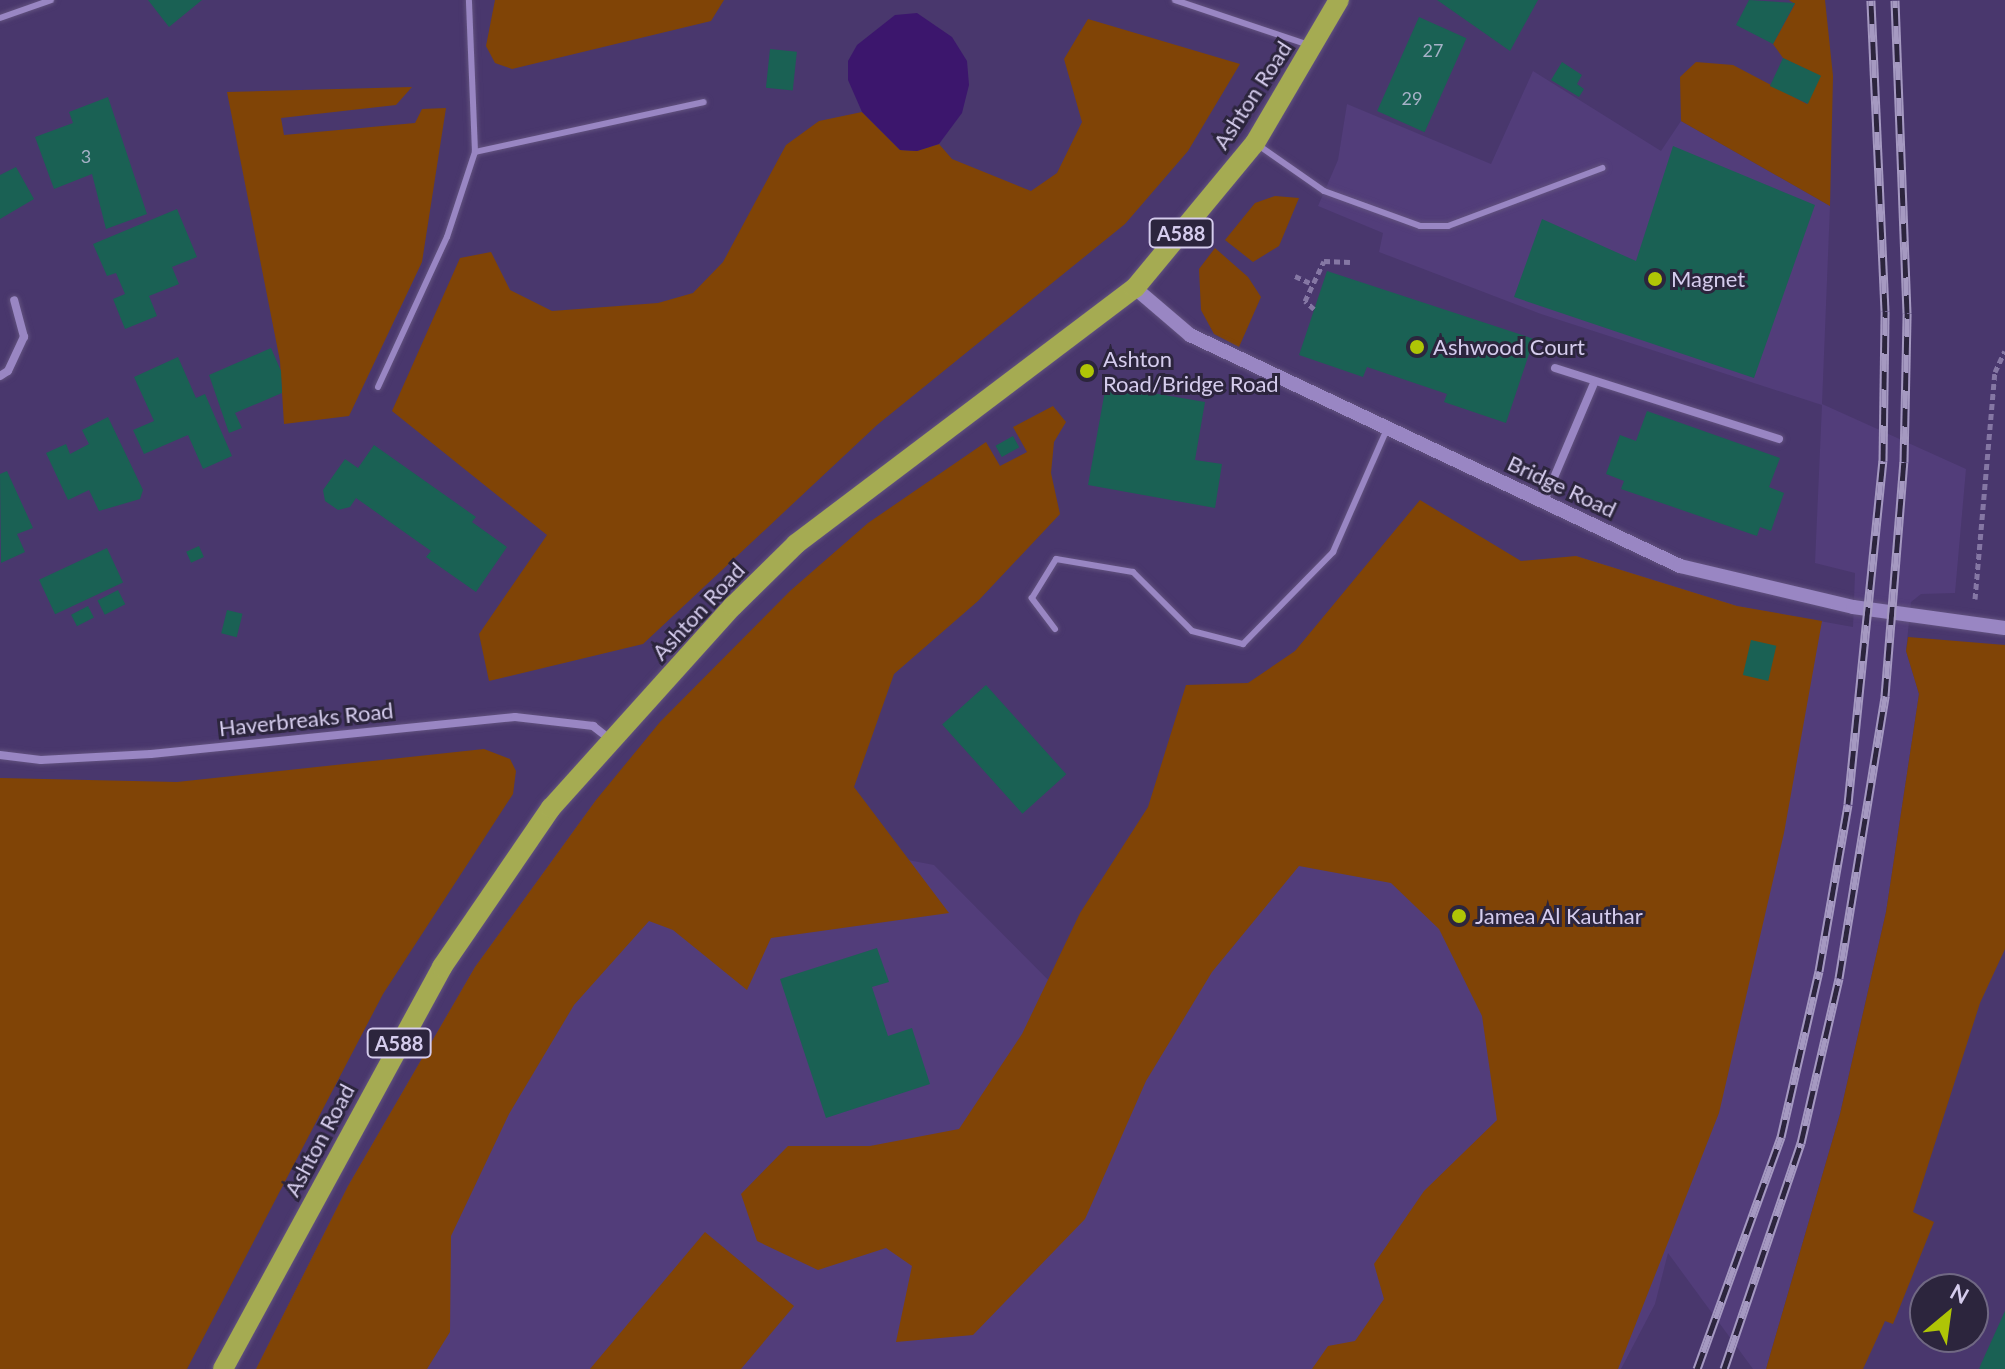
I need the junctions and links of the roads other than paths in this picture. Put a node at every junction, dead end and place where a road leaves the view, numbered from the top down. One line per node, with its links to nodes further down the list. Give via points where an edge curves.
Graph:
1 (51, 0): 5 (lane)
2 (469, 0): 9 (lane)
3 (1175, 0): 6 (lane)
4 (1339, 0): 6 (main road, Ashton Road / A588)
5 (0, 18)
6 (1312, 46): 8 (main road, Ashton Road / A588)
7 (704, 102): 9 (lane)
8 (1255, 143): 10 (lane, via 1324,191 1420,226 1448,226); 11 (main road, Ashton Road / A588)
9 (475, 152): 16 (lane, via 447,237)
10 (1602, 168)
11 (1135, 288): 17 (street, Bridge Road, via 1190,335); 22 (main road, Ashton Road / A588, via 796,544)
12 (14, 300): 14 (street, via 24,337 8,371)
13 (1555, 368): 15 (street)
14 (0, 376)
15 (1595, 381): 18 (street); 19 (street)
16 (378, 387)
17 (1387, 429): 19 (street, Bridge Road); 21 (lane, via 1333,552 1243,644 1192,631 1133,572 1056,559 1032,598)
18 (1779, 439)
19 (1544, 501): 20 (street, Bridge Road, via 1680,566 1838,604)
20 (2005, 628)
21 (1055, 629)
22 (611, 740): 23 (street, Haverbreaks Road, via 593,726 515,717 151,754 41,760); 24 (main road, Ashton Road / A588, via 551,808 442,967)
23 (0, 755)
24 (223, 1369)

